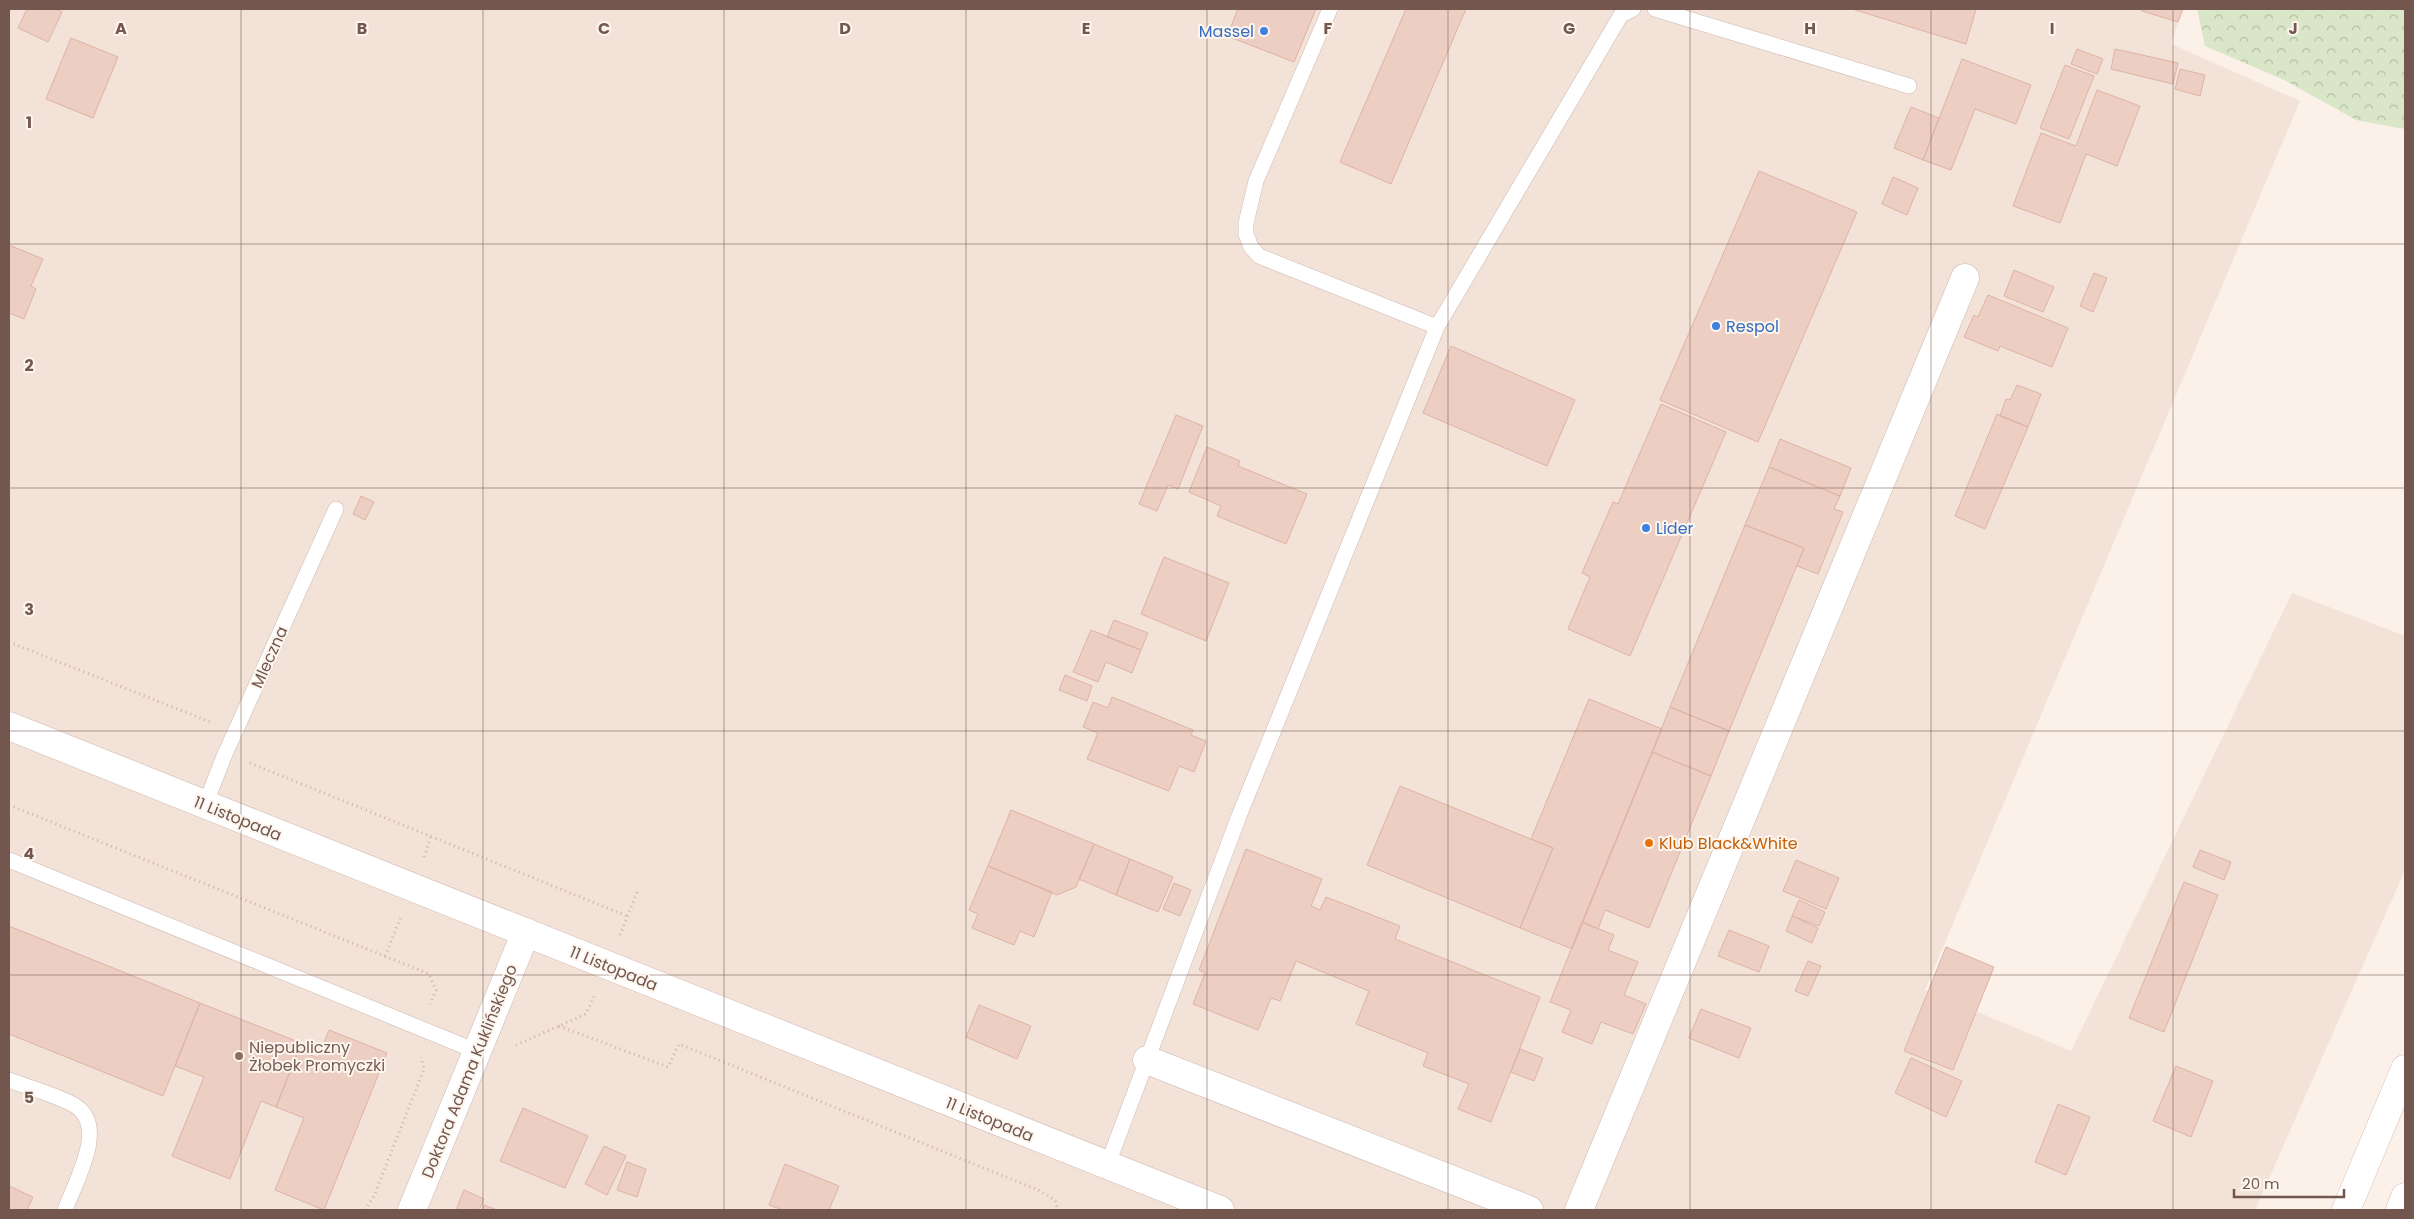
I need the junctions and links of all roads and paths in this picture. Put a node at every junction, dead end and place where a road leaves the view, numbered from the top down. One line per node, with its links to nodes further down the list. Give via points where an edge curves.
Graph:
1 (1330, 9): 6 (lane, via 1256,181 1246,234 1259,256)
2 (1633, 9): 6 (lane, via 1622,15)
3 (1655, 9): 4 (lane)
4 (1909, 86)
5 (1965, 278): 32 (street)
6 (1437, 327): 21 (lane, via 1239,816)
7 (336, 509): 10 (lane, Mleczna)
8 (9, 642): 10 (path)
9 (9, 726): 13 (street, 11 Listopada)
10 (235, 732): 11 (lane, Mleczna)
11 (225, 754): 13 (lane, Mleczna); 15 (path)
12 (9, 805): 17 (path)
13 (205, 805): 16 (street, 11 Listopada)
14 (9, 860): 19 (lane)
15 (627, 916)
16 (526, 932): 19 (street, Doktora Adama Kuklińskiego); 24 (street, 11 Listopada)
17 (428, 974)
18 (559, 1026): 29 (path, via 668,1068 678,1044 1038,1190 1055,1200)
19 (476, 1051): 28 (street, Doktora Adama Kuklińskiego)
20 (421, 1053): 27 (path, via 424,1069 374,1196)
21 (1147, 1060): 24 (lane); 31 (street)
22 (2405, 1069): 33 (street)
23 (9, 1080): 26 (lane, via 74,1105 86,1116 91,1130 89,1147)
24 (1107, 1166): 30 (street, 11 Listopada)
25 (2405, 1198): 34 (street)
26 (65, 1210)
27 (365, 1210)
28 (412, 1210)
29 (1058, 1210)
30 (1220, 1210)
31 (1529, 1210)
32 (1579, 1210)
33 (2346, 1210)
34 (2400, 1210)

